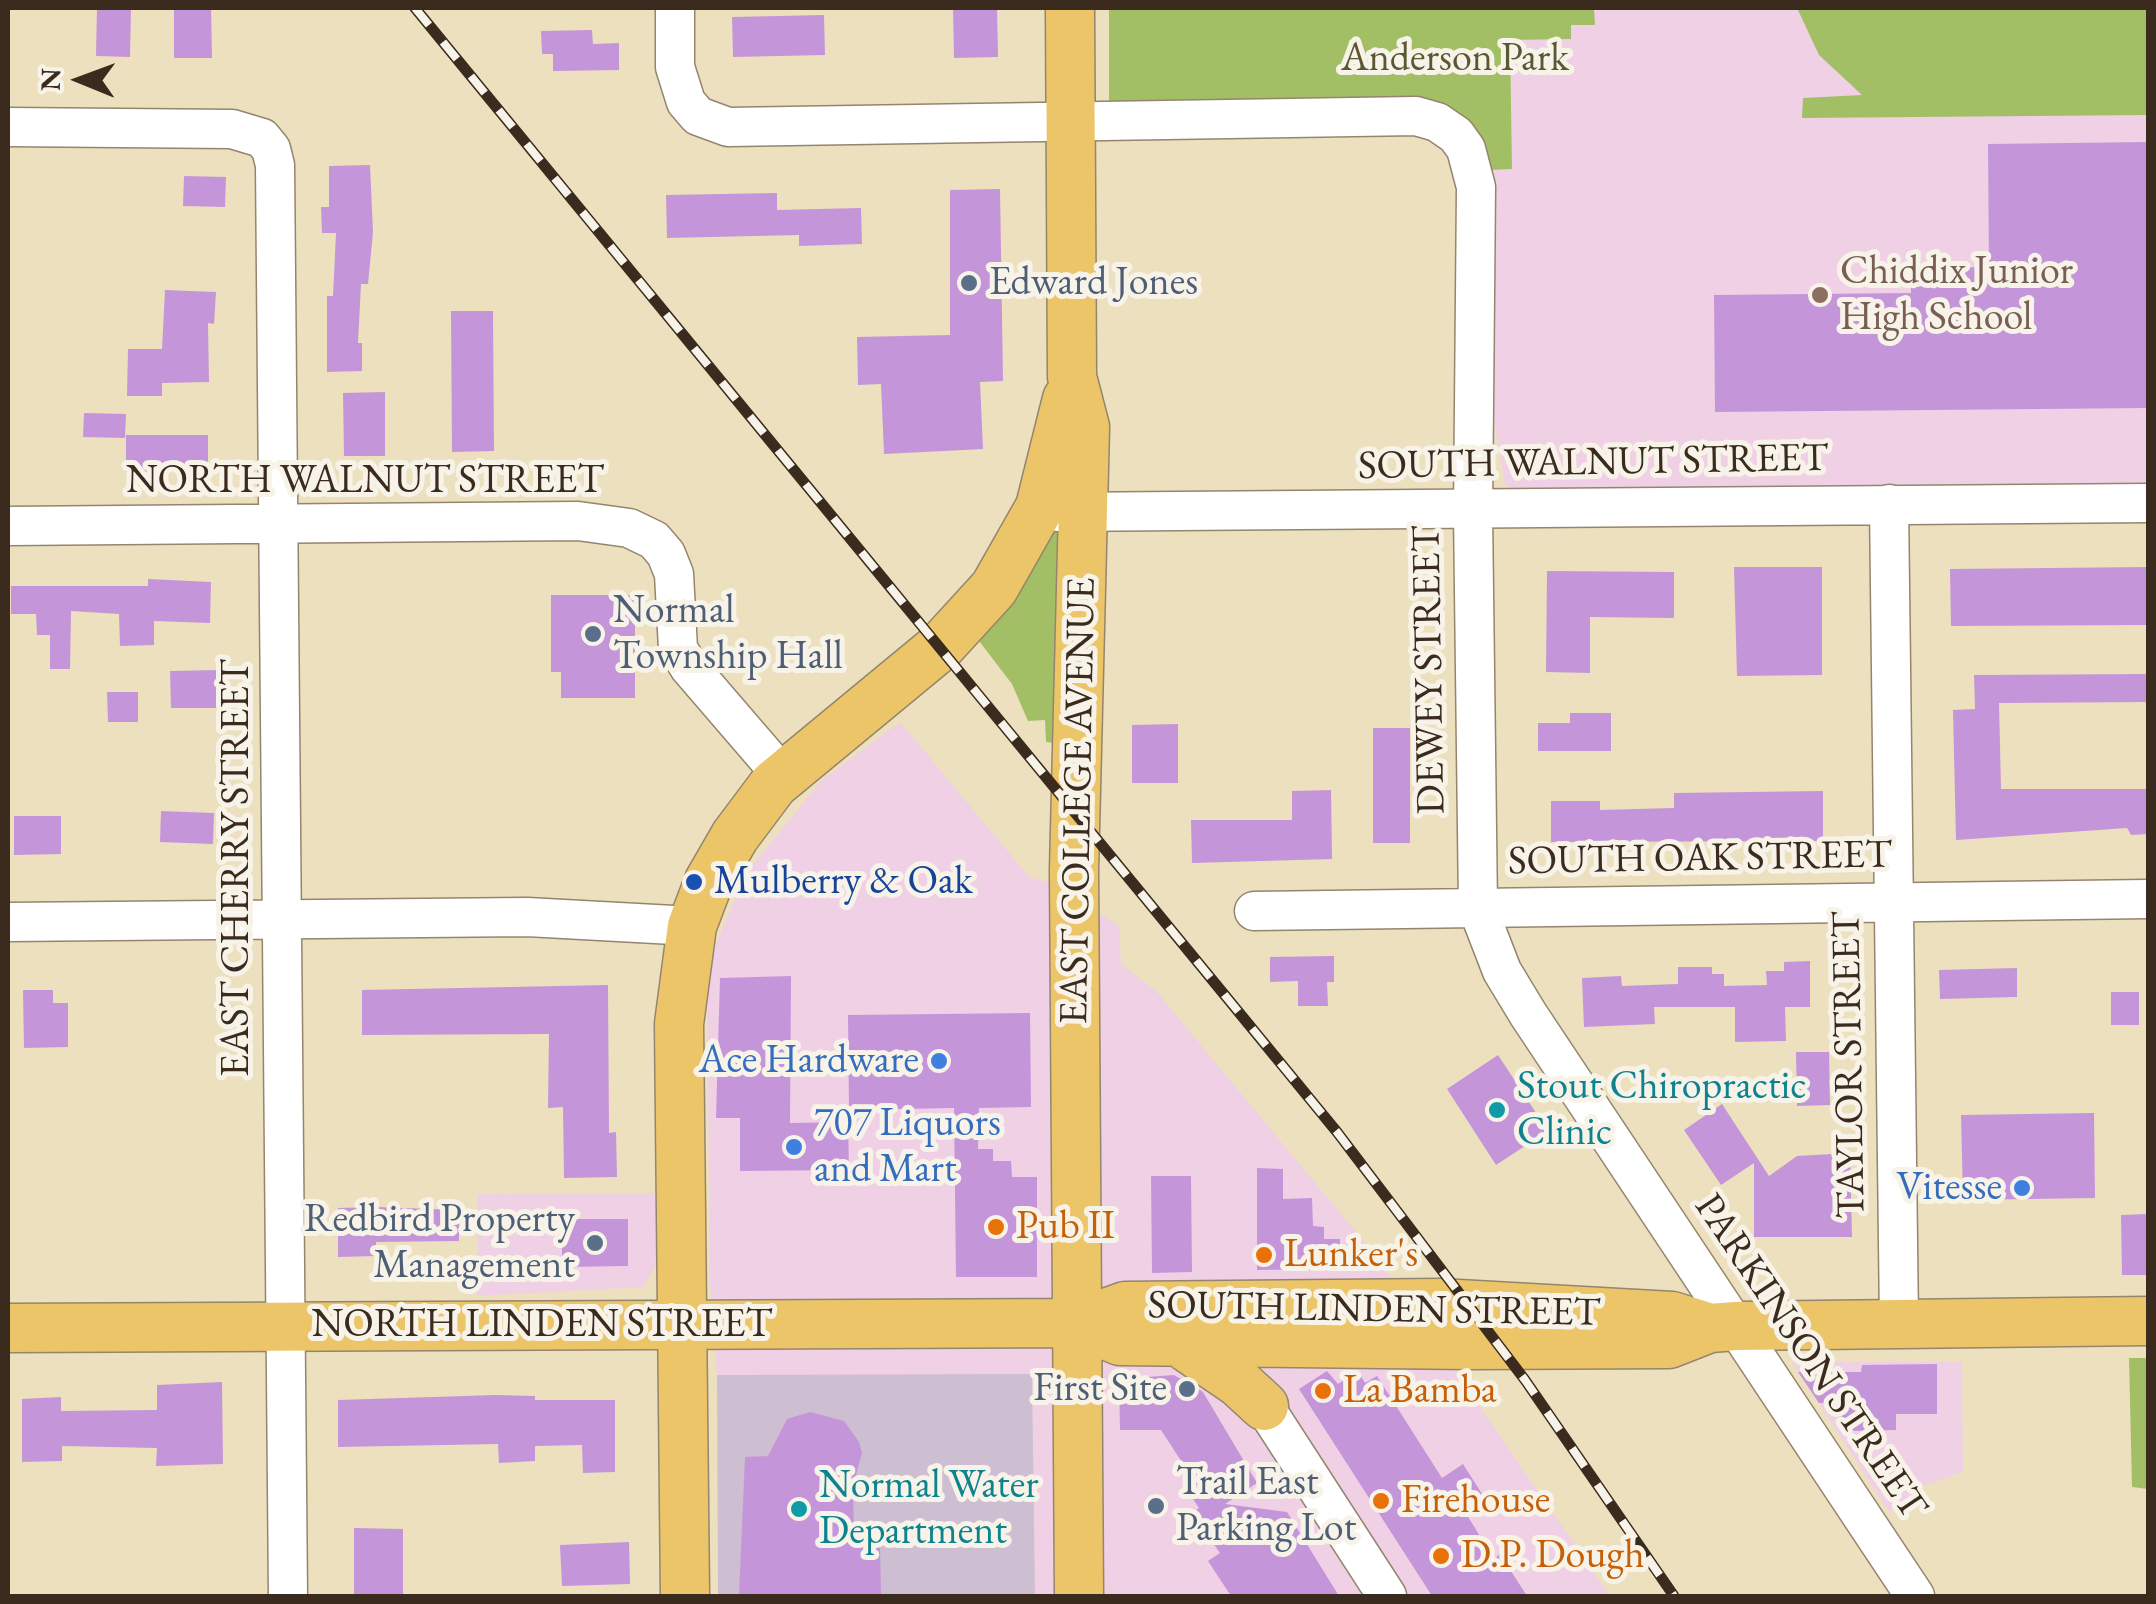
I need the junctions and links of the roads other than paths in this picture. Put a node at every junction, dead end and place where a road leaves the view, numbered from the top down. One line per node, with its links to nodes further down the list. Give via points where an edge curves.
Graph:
1 (675, 8): 3 (street, via 678,85 694,112 710,122)
2 (1070, 8): 3 (main road)
3 (1071, 124): 7 (main road, via 1072,377); 8 (street, DEWEY STREET, via 1416,116 1456,135 1476,187)
4 (8, 127): 9 (street, EAST CHERRY STREET, via 232,129 265,142 275,165)
5 (2148, 503): 6 (street, SOUTH WALNUT STREET)
6 (1889, 504): 8 (street, SOUTH WALNUT STREET); 13 (street, TAYLOR STREET)
7 (1063, 510): 8 (street, SOUTH WALNUT STREET); 11 (main road, via 962,627); 21 (main road, EAST COLLEGE AVENUE)
8 (1473, 512): 15 (street, DEWEY STREET)
9 (280, 524): 10 (street, NORTH WALNUT STREET); 11 (street, NORTH WALNUT STREET, via 578,521 629,528 654,540 674,574 684,657); 16 (street, EAST CHERRY STREET)
10 (8, 526)
11 (782, 775): 18 (main road, via 735,836)
12 (2148, 899): 13 (street, SOUTH OAK STREET)
13 (1893, 900): 15 (street, SOUTH OAK STREET); 22 (street, TAYLOR STREET)
14 (1254, 910): 15 (street, SOUTH OAK STREET)
15 (1478, 910): 24 (street, PARKINSON STREET, via 1502,971)
16 (282, 921): 17 (street); 18 (street); 23 (street, EAST CHERRY STREET)
17 (8, 922)
18 (694, 922): 20 (main road, via 679,1024)
19 (2148, 1322): 22 (main road, SOUTH LINDEN STREET)
20 (682, 1323): 21 (main road, NORTH LINDEN STREET); 23 (main road, NORTH LINDEN STREET); 30 (main road)
21 (1078, 1323): 24 (main road, SOUTH LINDEN STREET, via 1126,1306 1440,1303 1672,1316); 26 (main road, SOUTH LINDEN STREET, via 1120,1341); 31 (main road, EAST COLLEGE AVENUE)
22 (1899, 1324): 24 (main road, SOUTH LINDEN STREET)
23 (284, 1326): 25 (main road, NORTH LINDEN STREET); 29 (street, EAST CHERRY STREET)
24 (1723, 1327): 27 (main road, SOUTH LINDEN STREET, via 1669,1344); 33 (street, PARKINSON STREET)
25 (8, 1328)
26 (1179, 1342): 27 (main road, SOUTH LINDEN STREET); 28 (main road)
27 (1306, 1343): 28 (main road, via 1275,1356 1266,1369)
28 (1264, 1406): 32 (street)
29 (288, 1596)
30 (684, 1596)
31 (1080, 1596)
32 (1388, 1596)
33 (1915, 1596)

